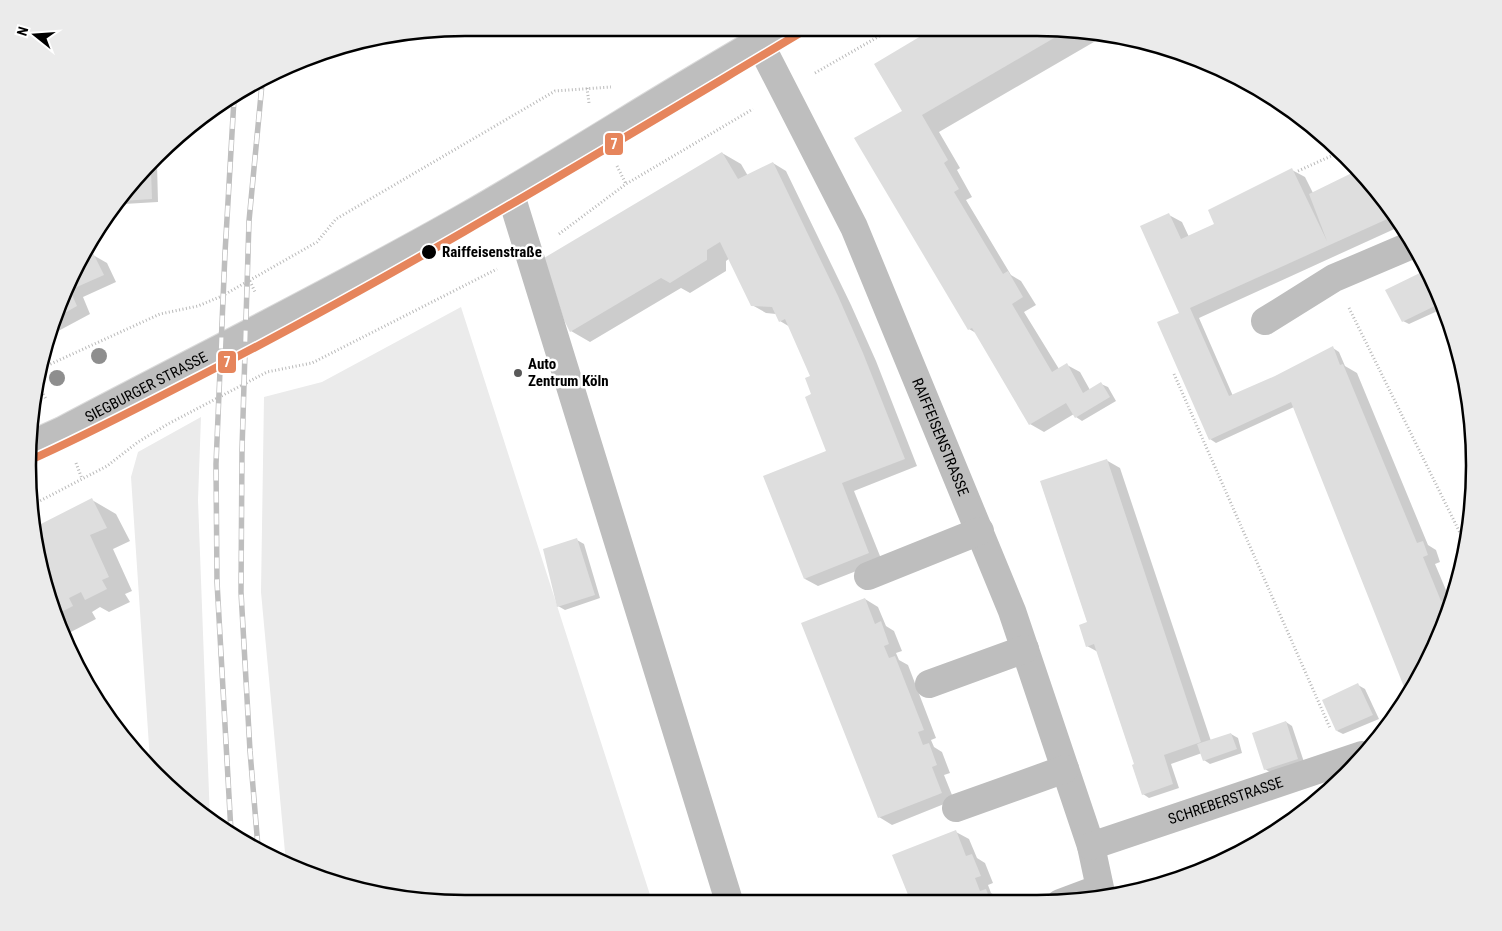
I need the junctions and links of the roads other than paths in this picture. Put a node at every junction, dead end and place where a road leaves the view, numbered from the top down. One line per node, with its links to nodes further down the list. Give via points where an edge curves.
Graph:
1 (770, 36): 2 (street, SIEGBURGER STRASSE); 6 (street, RAIFFEISENSTRASSE, via 784,91 854,227)
2 (510, 192): 5 (street, SIEGBURGER STRASSE, via 327,294); 15 (street)
3 (1406, 247): 4 (street, via 1334,278)
4 (1265, 321)
5 (37, 442)
6 (980, 532): 7 (street); 8 (street, RAIFFEISENSTRASSE)
7 (868, 576)
8 (1025, 649): 9 (street); 11 (street, RAIFFEISENSTRASSE)
9 (929, 684)
10 (1349, 760): 13 (street, SCHREBERSTRASSE)
11 (1066, 769): 12 (street); 13 (street, RAIFFEISENSTRASSE)
12 (956, 808)
13 (1091, 846): 14 (street, RAIFFEISENSTRASSE, via 1100,888)
14 (1091, 891)
15 (727, 895)

